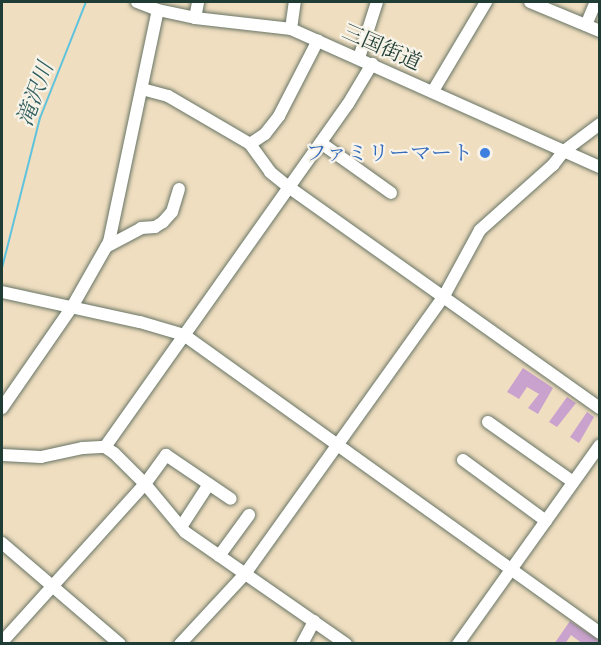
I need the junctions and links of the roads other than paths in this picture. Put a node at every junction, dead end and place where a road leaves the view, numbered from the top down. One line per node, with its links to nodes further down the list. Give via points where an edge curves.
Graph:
1 (137, 2): 8 (street, 三国街道)
2 (198, 2): 9 (street)
3 (295, 2): 11 (street)
4 (377, 2): 14 (street)
5 (486, 2): 17 (street)
6 (530, 2): 10 (street)
7 (596, 2): 10 (street)
8 (158, 10): 9 (street, 三国街道); 16 (street)
9 (195, 18): 11 (street, 三国街道)
10 (586, 25): 12 (street)
11 (291, 29): 13 (street, 三国街道)
12 (600, 31)
13 (318, 40): 14 (street, 三国街道); 20 (street, via 279,116 265,134)
14 (359, 58): 15 (street, 三国街道)
15 (372, 64): 17 (street, 三国街道); 19 (street)
16 (142, 89): 20 (street, via 168,96); 26 (street)
17 (433, 91): 21 (street, 三国街道)
18 (600, 124): 21 (street)
19 (321, 143): 23 (street); 25 (street)
20 (250, 144): 23 (street, via 270,172)
21 (564, 151): 22 (street, 三国街道); 28 (street, via 480,230)
22 (600, 166)
23 (290, 188): 28 (street); 30 (street)
24 (179, 189): 26 (street, via 172,212 163,222 141,228)
25 (391, 193)
26 (106, 247): 29 (street)
27 (5, 292): 29 (street)
28 (444, 296): 32 (street); 34 (street)
29 (72, 307): 30 (street); 31 (street)
30 (184, 335): 34 (street); 36 (street)
31 (2, 408)
32 (600, 408)
33 (488, 422): 39 (street)
34 (339, 444): 48 (street); 49 (street)
35 (600, 445): 39 (street)
36 (105, 447): 37 (street, via 41,457); 40 (street)
37 (2, 454)
38 (463, 460): 44 (street)
39 (573, 482): 44 (street)
40 (145, 484): 41 (street, via 166,455); 45 (street); 50 (street)
41 (209, 484): 42 (street); 45 (street)
42 (231, 499)
43 (249, 515): 47 (street)
44 (546, 520): 48 (street)
45 (181, 527): 47 (street)
46 (2, 543): 50 (street)
47 (219, 556): 49 (street)
48 (511, 570): 52 (street); 58 (street)
49 (245, 574): 51 (street); 55 (street)
50 (52, 585): 53 (street); 54 (street)
51 (314, 621): 56 (street); 57 (street)
52 (600, 633)
53 (2, 642)
54 (120, 644)
55 (180, 644)
56 (302, 644)
57 (346, 644)
58 (458, 644)

